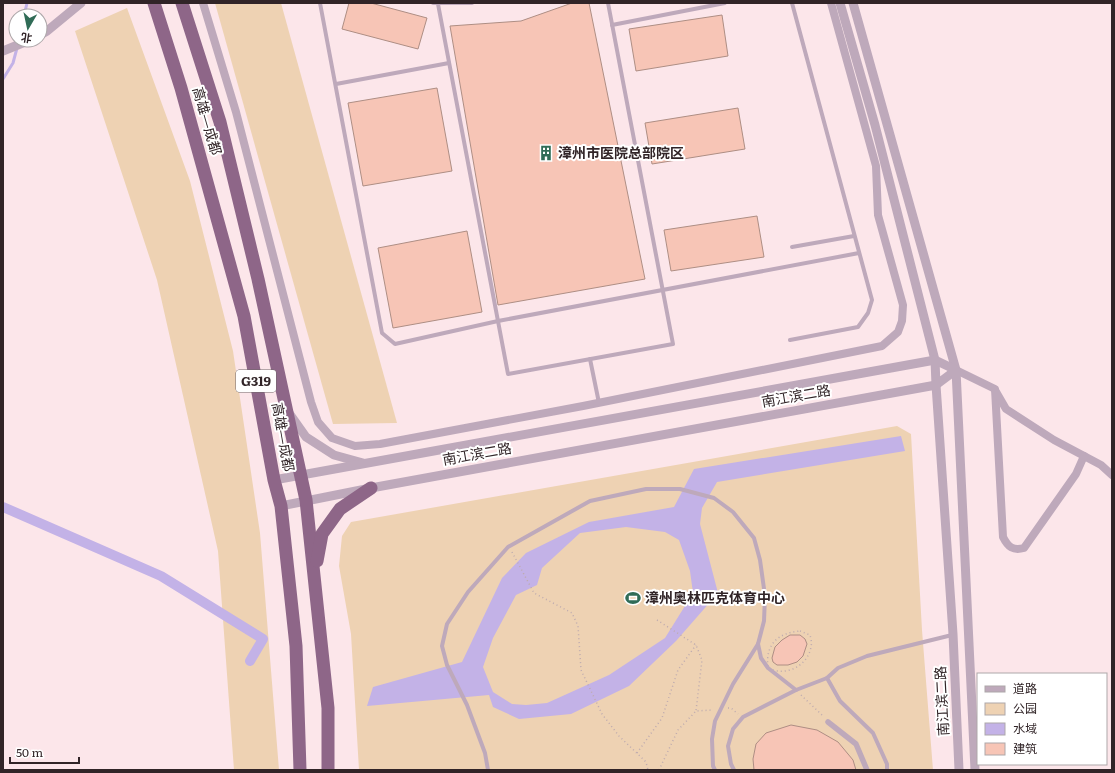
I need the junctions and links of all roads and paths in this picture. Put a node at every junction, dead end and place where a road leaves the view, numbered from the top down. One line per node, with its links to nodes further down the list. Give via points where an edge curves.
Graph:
1 (81, 3): 15 (street)
2 (154, 3): 35 (highway, 高雄—成都 / G319, via 181,88 244,316)
3 (182, 3): 30 (highway, 高雄—成都 / G319, via 220,122)
4 (203, 3): 29 (street, via 236,112 311,402 318,422 332,438 356,446 380,444)
5 (320, 3): 17 (lane)
6 (472, 3): 13 (lane)
7 (608, 3): 14 (lane)
8 (725, 3): 14 (lane)
9 (792, 3): 18 (lane)
10 (830, 3): 29 (street, via 876,166 878,215 903,305 898,332 882,346)
11 (840, 3): 25 (street, via 875,124)
12 (854, 3): 26 (street)
13 (435, 4): 16 (lane)
14 (612, 25): 21 (lane)
15 (48, 30)
16 (449, 63): 17 (lane); 22 (lane)
17 (336, 84): 22 (lane, via 382,333 395,344)
18 (854, 236): 19 (lane); 20 (lane)
19 (792, 247)
20 (859, 253): 21 (lane); 23 (lane, via 872,300 868,313 858,327)
21 (662, 290): 22 (lane); 24 (lane, via 672,344)
22 (498, 321): 24 (lane, via 508,374)
23 (790, 340)
24 (590, 359): 29 (lane)
25 (935, 360): 26 (street); 27 (street); 32 (street, 南江滨二路)
26 (956, 370): 27 (street); 28 (street); 63 (street)
27 (936, 385): 36 (street, 南江滨二路); 42 (street, 南江滨二路)
28 (995, 390): 31 (street, via 1006,409); 31 (street, via 1003,537 1007,546 1016,550 1024,548 1076,474)
29 (599, 403)
30 (287, 410): 32 (street, 南江滨二路, via 306,437 334,456); 34 (highway, 高雄—成都 / G319)
31 (1084, 456): 33 (street, via 1101,465)
32 (366, 464): 34 (street, 南江滨二路)
33 (1112, 475)
34 (301, 476): 35 (street, 南江滨二路); 37 (highway, 高雄—成都 / G319)
35 (274, 480): 38 (highway, 高雄—成都 / G319)
36 (372, 488): 37 (street, 南江滨二路); 40 (highway, via 340,509 322,534)
37 (306, 500): 38 (street, 南江滨二路); 40 (highway, 高雄—成都 / G319)
38 (281, 506): 54 (highway, 高雄—成都 / G319, via 296,646)
39 (508, 547): 43 (lane, via 590,501 646,489 680,489 714,498 733,512 754,538 765,596 764,621); 52 (path, via 534,593 572,614 578,626 581,670 602,714 619,736); 55 (lane, via 468,592 447,624 442,646 447,665 467,705 485,753)
40 (314, 578): 53 (highway, 高雄—成都 / G319, via 328,708)
41 (657, 620): 44 (path)
42 (953, 634): 46 (lane, via 867,656 838,668); 62 (street, 南江滨二路)
43 (758, 644): 45 (lane, via 761,658); 48 (lane)
44 (696, 645): 49 (path, via 702,660); 52 (path, via 678,670 662,718)
45 (768, 668): 45 (path, via 777,672 801,665 812,646 810,635 800,631 789,632 779,637 767,659); 47 (lane)
46 (827, 678): 47 (lane); 61 (lane, via 840,701 873,733 887,764)
47 (796, 690): 50 (lane); 51 (path)
48 (720, 709): 49 (path); 50 (path, via 731,708); 58 (lane, via 714,721 712,739)
49 (696, 712): 57 (path, via 678,730)
50 (743, 717): 59 (lane, via 733,729 728,746)
51 (828, 722): 60 (street, via 856,744)
52 (638, 753): 56 (path, via 646,762)
53 (328, 767)
54 (300, 770)
55 (488, 770)
56 (648, 770)
57 (659, 770)
58 (715, 770)
59 (734, 770)
60 (867, 770)
61 (887, 770)
62 (959, 770)
63 (975, 770)

